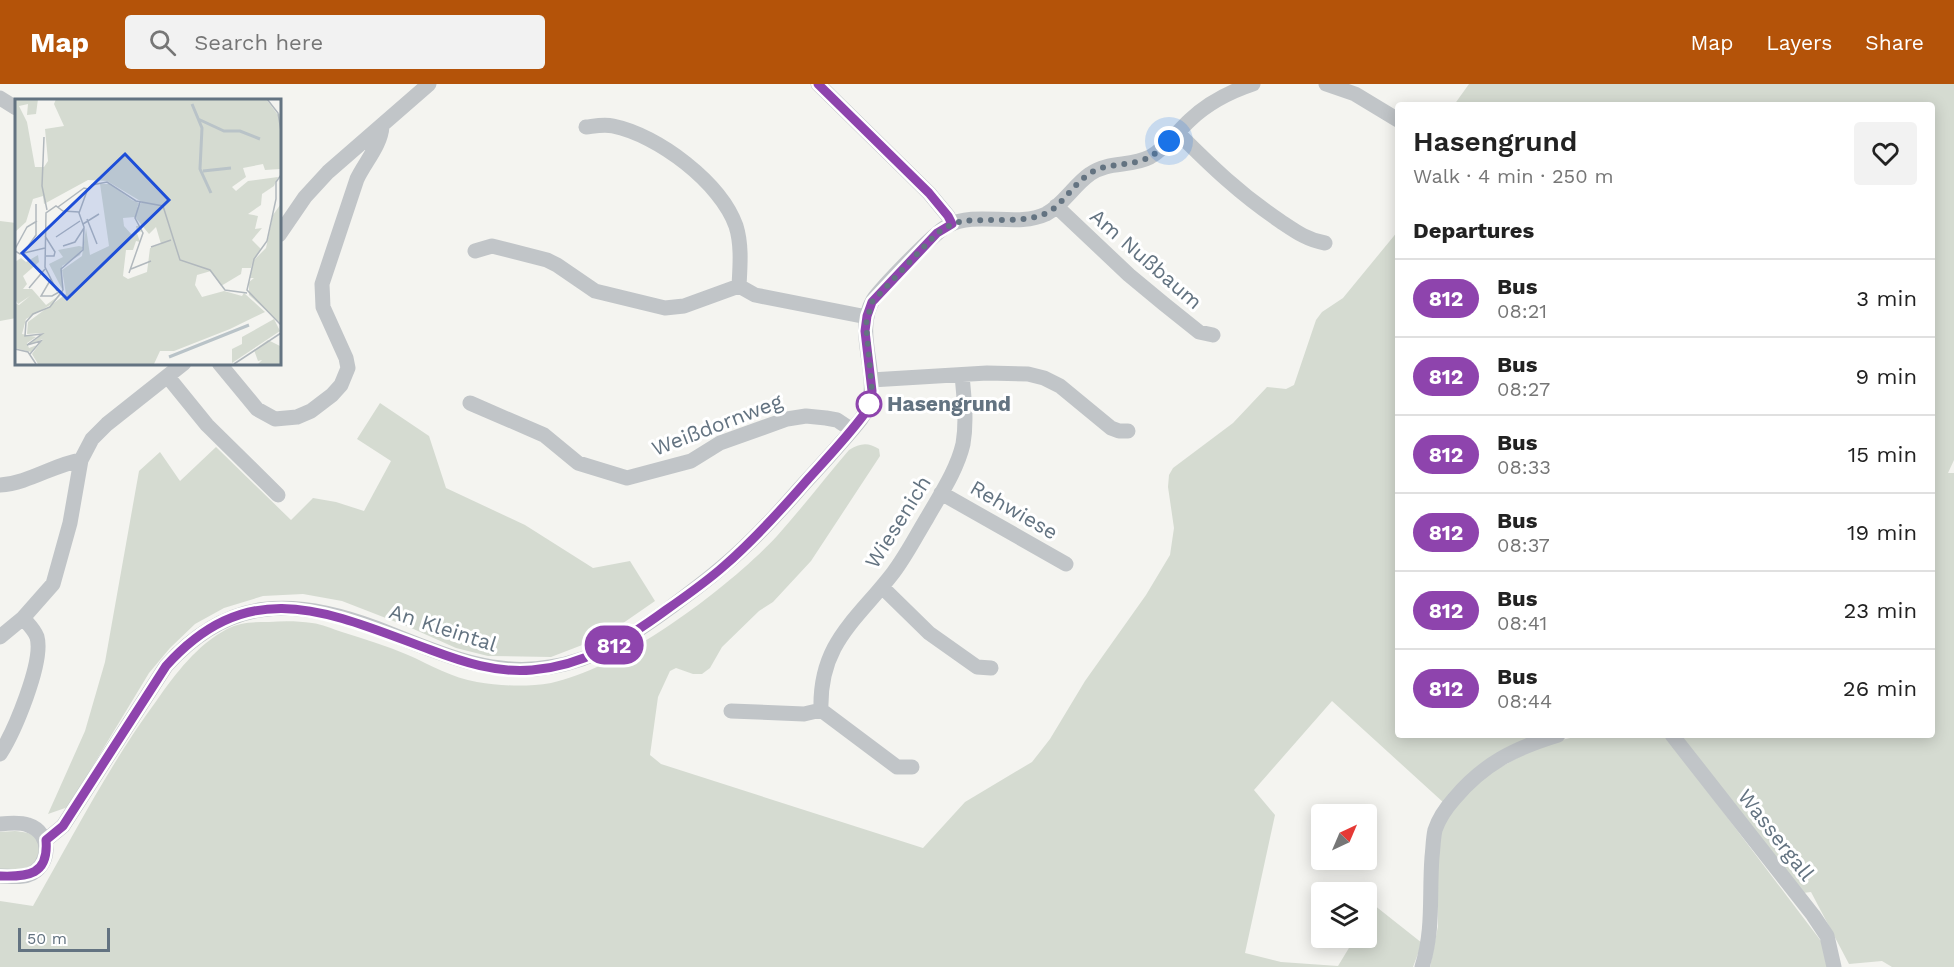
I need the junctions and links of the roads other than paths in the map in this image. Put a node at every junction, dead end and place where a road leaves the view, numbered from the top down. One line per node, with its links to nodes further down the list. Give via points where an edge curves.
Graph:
1 (429, 84): 8 (street)
2 (818, 84): 12 (street, via 929,193)
3 (1253, 84): 10 (street, via 1205,107)
4 (1326, 84): 7 (street, via 1355,94)
5 (0, 98): 6 (street)
6 (15, 107)
7 (1395, 118)
8 (382, 126): 13 (street, via 328,172); 20 (street, via 379,140 357,179 322,284 323,307 348,368 340,385 311,411 274,419 257,409)
9 (586, 127): 16 (street, via 613,126 652,140 711,188 736,225)
10 (1178, 133): 11 (street, via 1144,160 1108,165 1093,172); 14 (street, via 1247,198 1309,240)
11 (1056, 206): 12 (street, via 1034,217); 18 (street, Am Nußbaum, via 1164,304 1199,332)
12 (952, 224): 17 (street, via 937,233 877,295)
13 (280, 234)
14 (1325, 243)
15 (475, 251): 16 (street, via 492,246 547,260 595,291 665,308 684,306)
16 (739, 286): 17 (street, via 755,296)
17 (867, 316): 23 (street, An Kleintal)
18 (1213, 335)
19 (183, 364): 22 (street)
20 (220, 364)
21 (962, 375): 23 (street); 26 (street, via 1011,372 1044,378 1072,394 1111,428); 29 (street, Wiesenich, via 963,442)
22 (168, 376): 27 (street, via 98,432); 30 (street, via 207,425)
23 (871, 380): 25 (street, An Kleintal, via 869,406)
24 (470, 403): 25 (street, Weißdornweg, via 544,435 578,463 627,478 691,461 720,443 787,419 826,417)
25 (852, 430): 43 (street, An Kleintal, via 723,568 628,637 576,661 533,670 496,669 326,613 300,609 273,608 234,615 212,626 184,646 166,666 63,826)
26 (1128, 431)
27 (81, 460): 28 (street, via 30,479); 33 (street, via 57,575 49,591)
28 (0, 485)
29 (941, 493): 31 (street, Rehwiese); 32 (street, Wiesenich)
30 (278, 495)
31 (1066, 564)
32 (882, 587): 35 (street, via 936,638 977,667); 36 (street, Wiesenich, via 856,614 836,644 824,677)
33 (23, 618): 34 (street); 40 (street, via 38,639 37,651 20,716)
34 (0, 637)
35 (991, 668)
36 (821, 710): 37 (street, via 804,714); 41 (street, via 897,767)
37 (731, 711)
38 (1548, 738): 45 (street, via 1498,759 1469,780 1443,812 1432,859 1430,937)
39 (1674, 738): 46 (street, Wassergall, via 1813,915 1827,936)
40 (0, 754)
41 (912, 767)
42 (0, 824): 43 (street, via 28,824)
43 (46, 840): 44 (street, via 45,858 36,871 23,877)
44 (0, 876)
45 (1422, 967)
46 (1834, 967)

